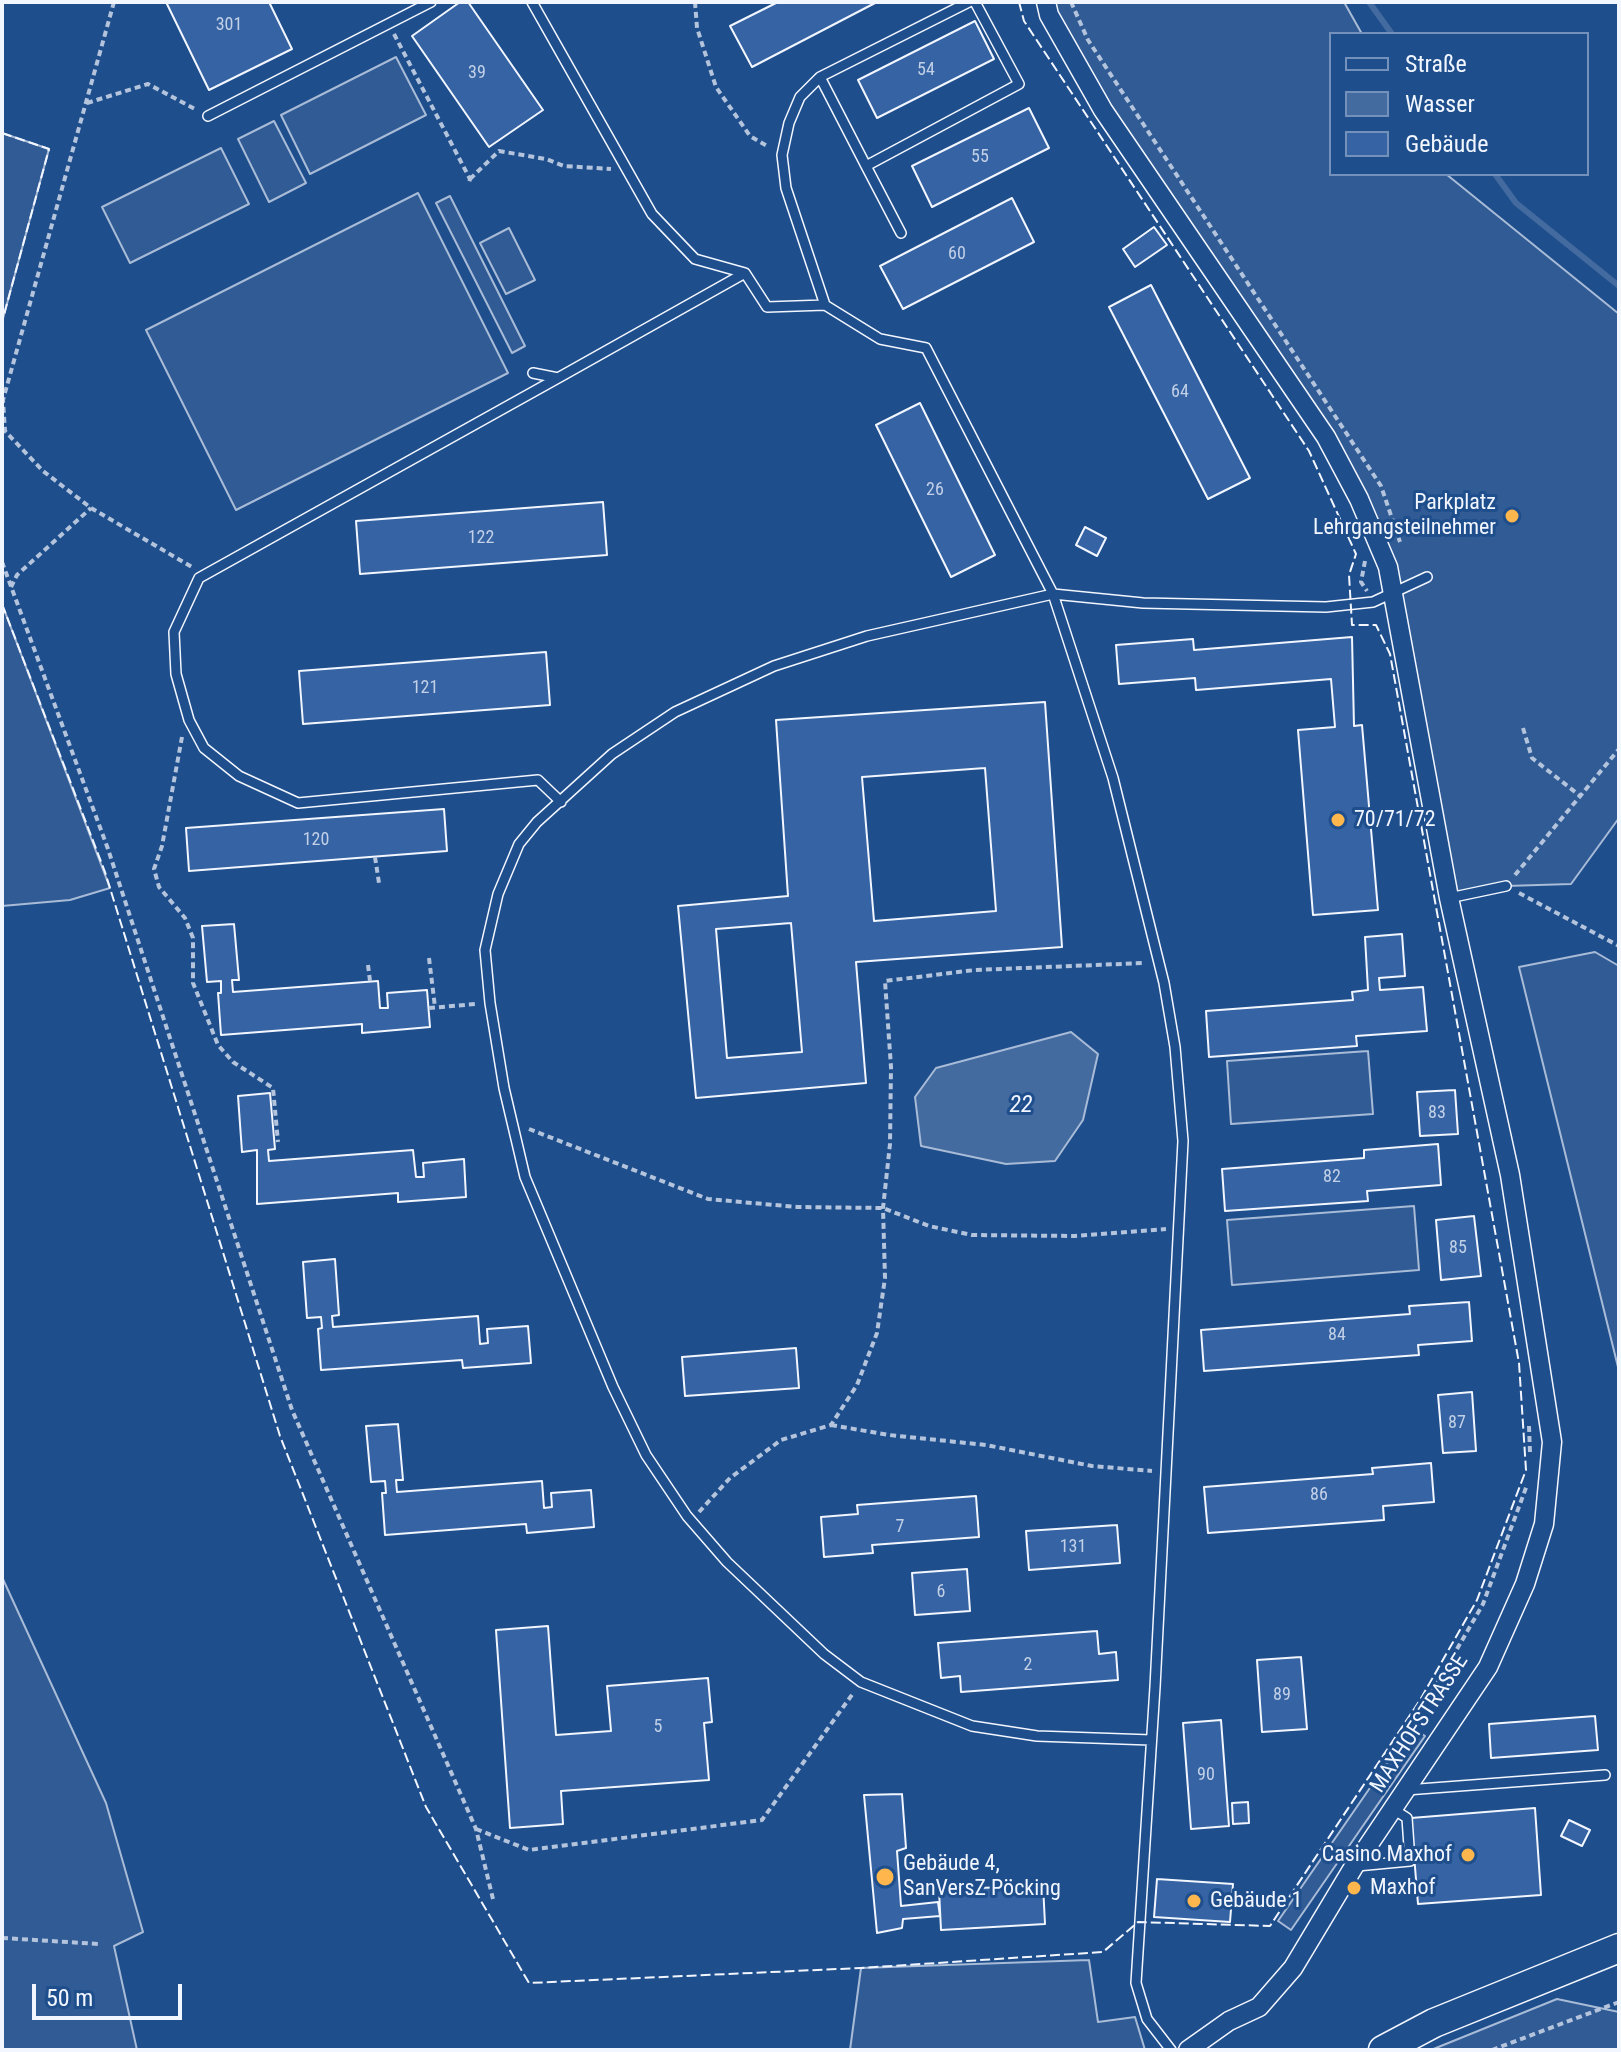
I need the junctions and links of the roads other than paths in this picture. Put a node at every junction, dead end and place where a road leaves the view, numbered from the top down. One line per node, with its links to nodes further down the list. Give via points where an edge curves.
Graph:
1 (431, 2): 7 (lane)
2 (532, 2): 10 (lane, via 652,214 695,259)
3 (969, 2): 6 (lane)
4 (975, 2): 8 (lane, via 1019,84)
5 (1046, 2): 16 (street, MAXHOFSTRASSE, via 1103,110 1326,437 1383,553)
6 (820, 77): 8 (lane); 11 (lane, via 800,97 782,155 786,188)
7 (208, 116)
8 (866, 166): 9 (lane)
9 (901, 233)
10 (745, 273): 11 (lane, via 767,307); 13 (lane)
11 (825, 305): 15 (lane, via 880,339 926,348)
12 (533, 373): 13 (lane)
13 (558, 378): 17 (lane, via 199,578 174,632 176,674 204,748 239,776 298,803 538,780)
14 (1427, 577): 16 (lane)
15 (1053, 594): 16 (lane, via 1326,607); 17 (lane, via 867,636 774,666 675,712 612,754); 20 (lane, via 1113,778 1175,1047 1183,1141)
16 (1393, 595): 19 (street, MAXHOFSTRASSE)
17 (561, 802): 20 (lane, via 519,844 498,894 485,950 490,1003 512,1122 536,1205 646,1455 727,1562 861,1682 972,1726 1037,1736)
18 (1506, 886): 19 (lane)
19 (1449, 898): 22 (street, MAXHOFSTRASSE, via 1510,1175 1552,1442 1544,1524 1525,1584 1488,1667)
20 (1151, 1740): 26 (lane, via 1136,1983 1147,2019)
21 (1605, 1775): 22 (lane)
22 (1406, 1790): 23 (street, MAXHOFSTRASSE)
23 (1393, 1809): 24 (street, MAXHOFSTRASSE); 24 (lane, via 1407,1818 1410,1861)
24 (1354, 1867): 27 (street, MAXHOFSTRASSE, via 1293,1968 1259,2007)
25 (1619, 1948): 28 (main road, via 1434,2023)
26 (1171, 2050)
27 (1188, 2050)
28 (1383, 2050)

